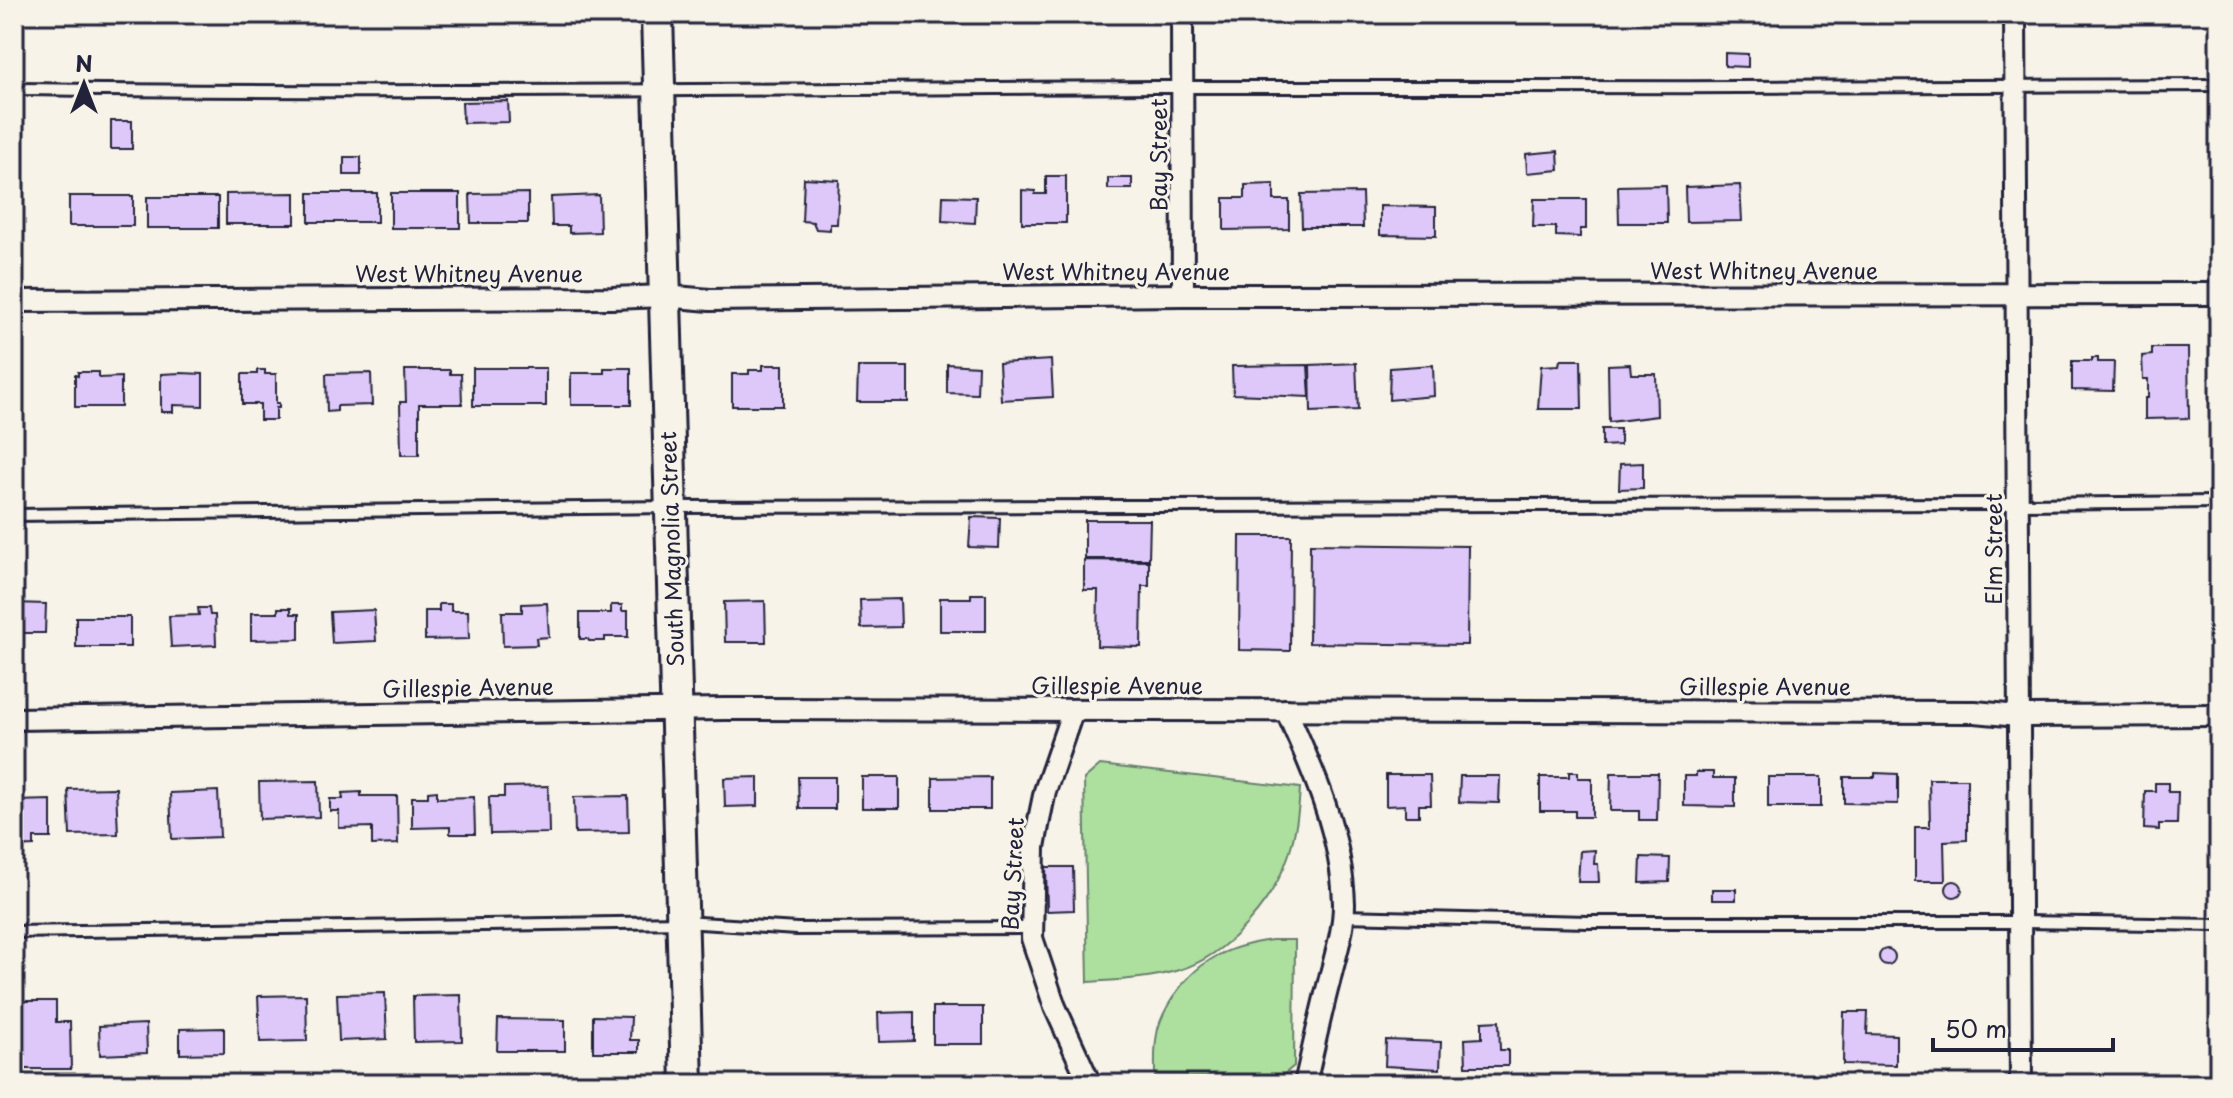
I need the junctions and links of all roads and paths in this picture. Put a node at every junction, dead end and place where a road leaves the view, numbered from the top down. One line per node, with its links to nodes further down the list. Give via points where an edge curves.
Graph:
1 (657, 14): 8 (street, South Magnolia Street)
2 (1182, 14): 5 (street, Bay Street)
3 (2015, 14): 6 (street, Elm Street)
4 (2219, 85): 6 (lane)
5 (1182, 87): 6 (lane); 8 (lane); 11 (street, Bay Street)
6 (2015, 87): 9 (street, Elm Street)
7 (14, 89): 8 (lane)
8 (659, 89): 12 (street, South Magnolia Street)
9 (2018, 294): 10 (street, West Whitney Avenue); 11 (street, West Whitney Avenue); 15 (street, Elm Street)
10 (2219, 294)
11 (1183, 295): 12 (street, West Whitney Avenue, via 725,300)
12 (664, 296): 13 (street, West Whitney Avenue); 16 (street, South Magnolia Street)
13 (14, 301)
14 (2219, 502): 15 (lane)
15 (2018, 504): 16 (lane); 22 (street, Elm Street)
16 (672, 507): 17 (lane); 20 (street, South Magnolia Street)
17 (14, 515)
18 (1073, 710): 19 (street, Gillespie Avenue); 20 (street, Gillespie Avenue); 28 (street, Bay Street, via 1040,815)
19 (1286, 710): 22 (street, Gillespie Avenue); 24 (street, via 1331,825)
20 (677, 711): 23 (street, Gillespie Avenue); 25 (street, South Magnolia Street)
21 (2219, 715): 22 (street, Gillespie Avenue)
22 (2018, 716): 26 (street, Elm Street)
23 (14, 719)
24 (1343, 916): 26 (lane); 32 (street)
25 (683, 922): 28 (lane, via 797,929); 29 (lane); 30 (street, South Magnolia Street)
26 (2019, 922): 27 (lane); 33 (street, Elm Street)
27 (2219, 925)
28 (1032, 928): 31 (street, Bay Street, via 1055,1007)
29 (14, 932)
30 (687, 1084)
31 (1090, 1084)
32 (1305, 1084)
33 (2021, 1084)

